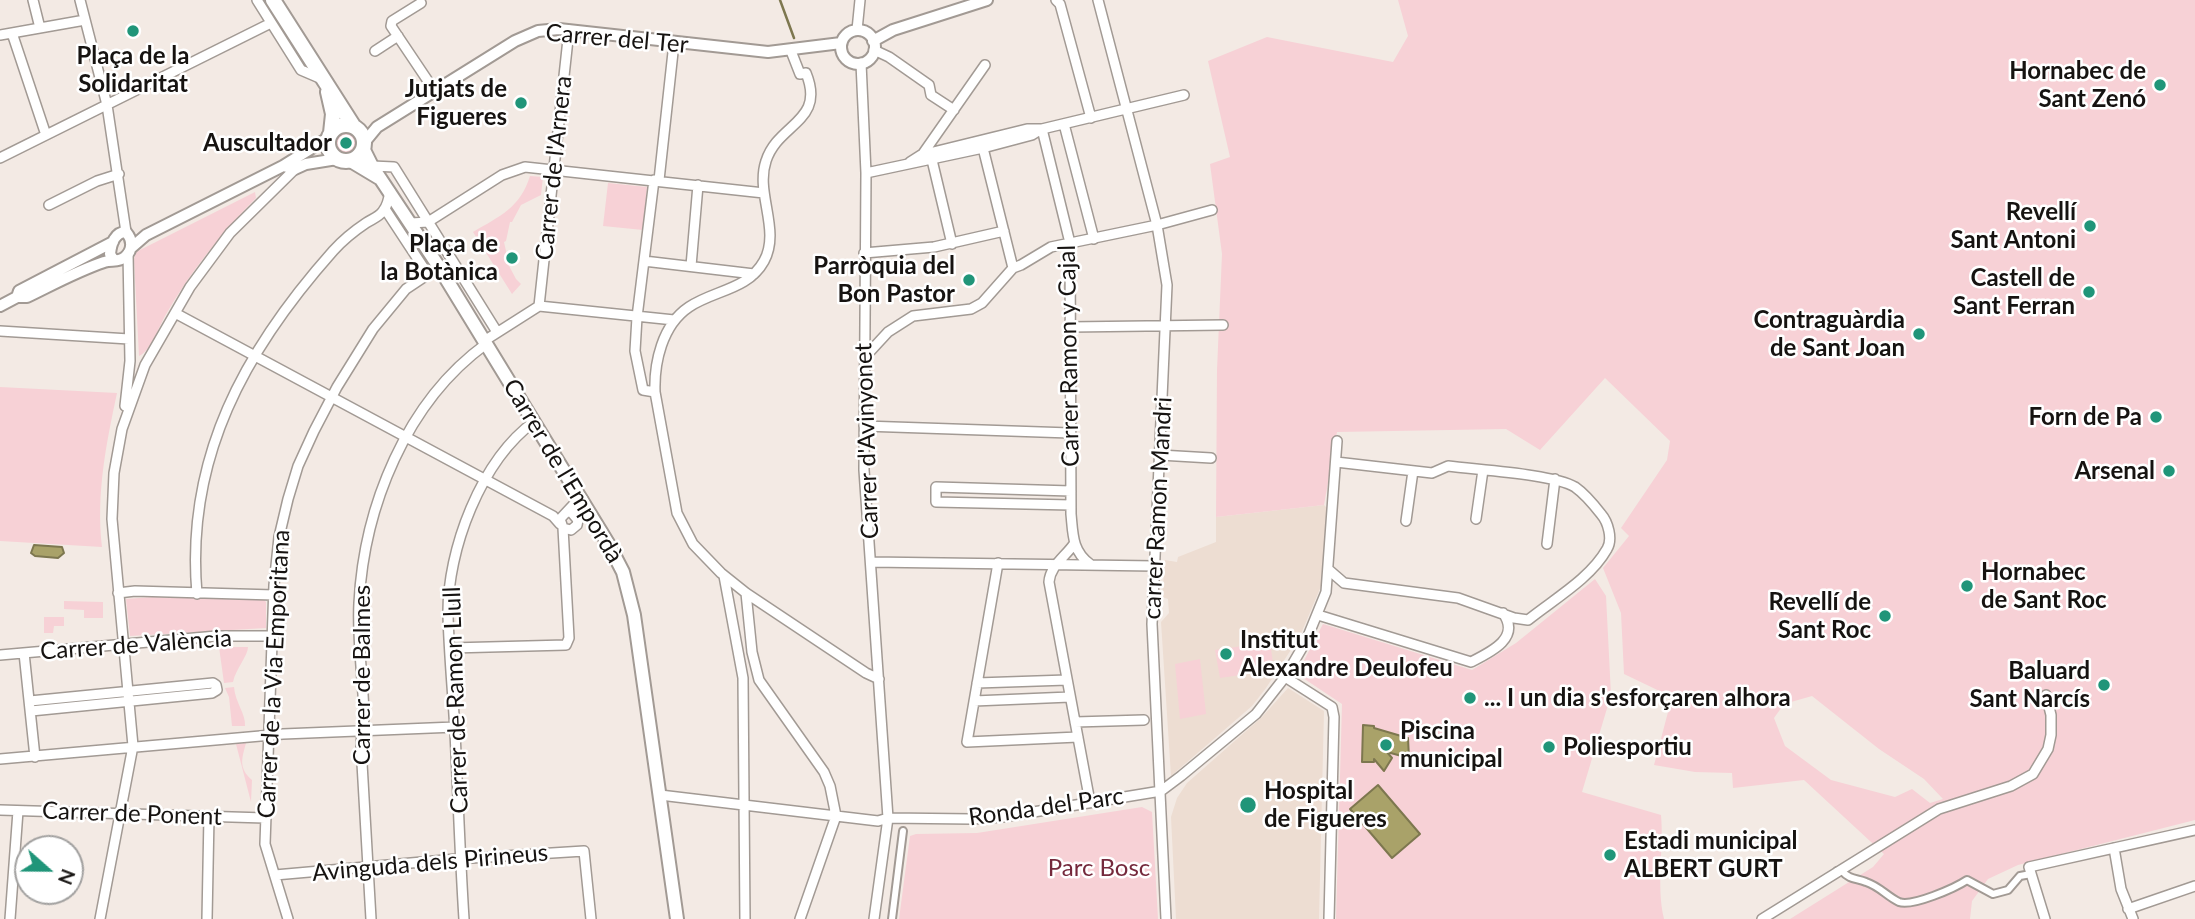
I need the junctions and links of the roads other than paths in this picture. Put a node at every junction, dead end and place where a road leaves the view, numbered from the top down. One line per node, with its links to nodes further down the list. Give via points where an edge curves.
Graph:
1 (33, 0): 12 (street)
2 (80, 0): 10 (street)
3 (257, 0): 11 (street)
4 (273, 0): 25 (main road)
5 (860, 0): 14 (street)
6 (987, 0): 20 (street, via 893,30)
7 (1056, 0): 31 (street)
8 (1098, 0): 30 (street, carrer Ramon Mandri)
9 (421, 3): 17 (street, via 392,21)
10 (85, 20): 12 (street); 28 (street)
11 (271, 23): 25 (street, via 301,70); 28 (street)
12 (40, 28): 15 (street)
13 (569, 30): 18 (street, Carrer del Ter); 26 (street, Carrer del Ter, via 545,29 522,37); 48 (street, Carrer de l'Arnera)
14 (857, 30): 19 (street); 20 (street, via 867,33)
15 (12, 33): 16 (street); 36 (street)
16 (0, 34)
17 (398, 36): 21 (street); 26 (street)
18 (674, 43): 22 (street, Carrer del Ter); 52 (street)
19 (841, 43): 22 (street, Carrer del Ter); 23 (street, via 846,59)
20 (874, 46): 23 (street, via 869,59); 29 (street, via 929,85 931,95)
21 (375, 51)
22 (792, 51): 56 (street, via 800,74 808,77 810,108 771,148 764,164)
23 (861, 63): 49 (street, Carrer d'Avinyonet)
24 (985, 65): 29 (street)
25 (323, 81): 34 (main road); 37 (main road, via 332,110)
26 (434, 90): 33 (street, Carrer del Ter)
27 (1184, 95): 30 (street)
28 (107, 104): 36 (street); 50 (street)
29 (954, 110): 40 (street)
30 (1126, 110): 31 (street); 63 (street, carrer Ramon Mandri)
31 (1091, 118): 32 (street)
32 (1064, 124): 35 (street); 67 (street, Carrer Ramon y Cajal)
33 (377, 127): 34 (street); 38 (street)
34 (356, 128): 37 (main road, via 340,126); 38 (main road)
35 (1042, 129): 39 (street); 40 (street); 68 (street, Carrer Ramon y Cajal)
36 (46, 135): 41 (street)
37 (330, 135): 42 (main road, via 329,150); 45 (street)
38 (363, 146): 42 (main road, via 359,155); 46 (main road, Carrer de l'Empordà)
39 (984, 148): 43 (street); 64 (street)
40 (921, 155): 44 (street)
41 (0, 158)
42 (343, 160): 47 (street, via 306,163); 51 (main road, Carrer de l'Empordà)
43 (932, 160): 44 (street); 69 (street)
44 (911, 162): 49 (street)
45 (283, 166): 47 (street); 53 (street)
46 (372, 166): 51 (main road, Carrer de l'Empordà); 61 (street, via 394,167)
47 (295, 169): 57 (street)
48 (555, 169): 52 (street); 61 (street, via 513,169); 81 (street, Carrer de l'Arnera)
49 (866, 173): 71 (street, Carrer d'Avinyonet)
50 (119, 174): 58 (street); 66 (street, via 125,218)
51 (382, 180): 55 (main road, Carrer de l'Empordà)
52 (657, 180): 54 (street); 73 (street)
53 (248, 183): 57 (street, via 264,192); 65 (street)
54 (698, 185): 56 (street); 74 (street)
55 (390, 191): 59 (street); 62 (main road, Carrer de l'Empordà)
56 (764, 192): 77 (street, via 769,243)
57 (261, 201): 82 (street, via 210,258)
58 (49, 205)
59 (385, 209): 76 (street, Carrer de l'Empordà); 92 (street, via 336,248)
60 (1212, 210): 63 (street)
61 (428, 222): 62 (street); 89 (street)
62 (411, 223): 76 (main road, Carrer de l'Empordà)
63 (1157, 225): 67 (street); 87 (street, carrer Ramon Mandri, via 1167,285)
64 (1004, 231): 69 (street); 75 (street)
65 (146, 235): 66 (street); 70 (street)
66 (121, 236): 70 (street, via 132,241); 72 (street, via 110,254); 79 (street, via 19,291)
67 (1094, 239): 68 (street)
68 (1070, 243): 75 (street, via 1051,247); 86 (street, Carrer Ramon y Cajal)
69 (952, 244): 71 (street)
70 (130, 251): 72 (street); 78 (street)
71 (864, 253): 93 (street, Carrer d'Avinyonet)
72 (114, 260): 78 (street); 79 (street, via 27,297)
73 (644, 261): 74 (street); 83 (street)
74 (691, 266): 77 (street)
75 (1013, 268): 93 (street, via 982,303 971,309 913,316 888,332)
76 (433, 270): 91 (main road, Carrer de l'Empordà); 97 (street, Carrer de la Via Emporitana, via 406,289 384,315)
77 (754, 274): 84 (street, via 743,284 689,306)
78 (128, 278): 90 (street)
79 (17, 297): 80 (street)
80 (0, 306)
81 (539, 306): 83 (street); 89 (street, Carrer de Balmes)
82 (175, 313): 92 (street); 95 (street)
83 (637, 317): 84 (street); 96 (street, via 635,351 643,390)
84 (674, 320): 96 (street, via 659,352)
85 (1223, 325): 87 (street)
86 (1070, 327): 87 (street); 101 (street, Carrer Ramon y Cajal)
87 (1166, 327): 104 (street, carrer Ramon Mandri)
88 (0, 331): 90 (street)
89 (497, 332): 91 (street, Carrer de Balmes)
90 (129, 339): 94 (street)
91 (485, 342): 98 (main road, Carrer de l'Empordà); 102 (street, Carrer de Balmes, via 443,382)
92 (255, 356): 97 (street); 132 (street, via 213,442 201,488)
93 (863, 359): 99 (street, Carrer d'Avinyonet)
94 (130, 361): 95 (street); 100 (street)
95 (145, 365): 100 (street)
96 (655, 392): 127 (street, via 677,513 693,544)
97 (332, 397): 102 (street); 133 (street, Carrer de la Via Emporitana, via 298,466 288,499)
98 (535, 421): 109 (street, Carrer de Ramon Llull); 112 (main road, Carrer de l'Empordà)
99 (864, 426): 101 (street); 121 (street, Carrer d'Avinyonet)
100 (122, 429): 130 (street, via 112,519)
101 (1070, 433): 111 (street, Carrer Ramon y Cajal)
102 (407, 437): 109 (street); 153 (street, Carrer de Balmes, via 378,500 361,577)
103 (1337, 440): 106 (street)
104 (1160, 455): 105 (street); 125 (street, carrer Ramon Mandri)
105 (1211, 458)
106 (1336, 462): 108 (street); 126 (street)
107 (1483, 470): 108 (street, via 1448,466 1432,473); 110 (street); 115 (street)
108 (1413, 471): 116 (street)
109 (485, 480): 117 (street); 138 (street, Carrer de Ramon Llull, via 454,560 448,614)
110 (1555, 480): 120 (street); 134 (street, via 1575,487 1591,501 1608,522 1610,545 1584,576 1528,620)
111 (1071, 491): 113 (street, Carrer Ramon y Cajal); 113 (street, via 936,487 936,502)
112 (583, 499): 114 (main road, Carrer de l'Empordà); 117 (street)
113 (1071, 505): 119 (street, Carrer Ramon y Cajal)
114 (594, 519): 118 (street); 160 (main road, Carrer de l'Empordà, via 628,588)
115 (1476, 519)
116 (1406, 521)
117 (562, 523): 118 (street, via 571,530); 118 (street, via 576,516); 138 (street, via 566,645)
118 (577, 525)
119 (1074, 544): 123 (street); 124 (street)
120 (1548, 544)
121 (871, 562): 122 (street); 142 (street, Carrer d'Avinyonet)
122 (998, 562): 124 (street); 144 (street)
123 (1090, 564): 124 (street); 125 (street)
124 (1055, 565): 143 (street, via 1049,582)
125 (1154, 566): 159 (street, carrer Ramon Mandri, via 1153,666)
126 (1329, 570): 128 (street); 129 (street)
127 (724, 576): 131 (street); 162 (street, via 743,678)
128 (1344, 583): 129 (street); 134 (street, via 1458,598)
129 (1326, 592): 135 (street)
130 (118, 593): 132 (street); 137 (street)
131 (746, 593): 142 (street); 167 (street, via 759,680 824,772)
132 (197, 594): 133 (street)
133 (274, 595): 136 (street, Carrer de la Via Emporitana)
134 (1503, 612): 135 (street, via 1510,631 1507,639 1471,662)
135 (1318, 615): 141 (street)
136 (273, 636): 137 (street, Carrer de València); 154 (street, Carrer de la Via Emporitana)
137 (125, 644): 139 (street, Carrer de València); 146 (street)
138 (451, 648): 152 (street, Carrer de Ramon Llull)
139 (24, 653): 140 (street, Carrer de València); 149 (street)
140 (0, 655)
141 (1285, 677): 159 (street, via 1256,714); 193 (street, via 1332,707 1334,717)
142 (879, 679): 169 (street, Carrer d'Avinyonet)
143 (1067, 680): 144 (street); 147 (street)
144 (978, 683): 148 (street)
145 (2046, 695): 176 (street, via 2051,735 2033,774 2011,786 1939,809)
146 (129, 696): 146 (street, via 212,693 217,690 213,682); 149 (street); 156 (street)
147 (1070, 697): 148 (street); 151 (street)
148 (974, 701): 155 (street, via 967,741)
149 (31, 706): 157 (street)
150 (1144, 720): 151 (street)
151 (1075, 722): 155 (street)
152 (455, 727): 153 (street); 173 (street, Carrer de Ramon Llull)
153 (362, 731): 154 (street); 174 (street, Carrer de Balmes)
154 (268, 735): 156 (street); 168 (street, Carrer de la Via Emporitana)
155 (1077, 737): 161 (street)
156 (133, 746): 157 (street); 165 (street)
157 (35, 757): 158 (street)
158 (0, 759)
159 (1161, 791): 161 (street, Ronda del Parc); 192 (street, carrer Ramon Mandri)
160 (660, 795): 162 (street, Ronda del Parc); 187 (main road, Carrer de l'Empordà)
161 (1090, 802): 169 (street, Ronda del Parc, via 972,820)
162 (746, 805): 167 (street, Ronda del Parc); 188 (street)
163 (0, 810): 164 (street, Carrer de Ponent)
164 (19, 811): 165 (street, Carrer de Ponent); 180 (street)
165 (119, 814): 166 (street, Carrer de Ponent); 181 (street)
166 (209, 816): 168 (street, Carrer de Ponent); 182 (street)
167 (836, 816): 169 (street, Ronda del Parc); 189 (street)
168 (265, 818): 177 (street, Carrer de la Via Emporitana, via 265,844)
169 (888, 818): 190 (street, Carrer d'Avinyonet)
170 (2195, 830): 172 (street)
171 (903, 831): 191 (street)
172 (2114, 848): 175 (street); 179 (street)
173 (461, 858): 174 (street, Avinguda dels Pirineus); 185 (street, Carrer de Ramon Llull); 186 (street, Avinguda dels Pirineus, via 584,851)
174 (367, 867): 177 (street, Avinguda dels Pirineus); 184 (street, Carrer de Balmes)
175 (2030, 871): 176 (street, via 2008,890 1993,894 1966,880 1906,904 1842,871); 195 (street)
176 (1835, 872): 194 (street)
177 (275, 875): 183 (street, Carrer de la Via Emporitana)
178 (2195, 886): 179 (street)
179 (2128, 909): 196 (street)
180 (10, 919)
181 (100, 919)
182 (207, 919)
183 (288, 919)
184 (371, 919)
185 (464, 919)
186 (591, 919)
187 (677, 919)
188 (745, 919)
189 (800, 919)
190 (874, 919)
191 (892, 919)
192 (1166, 919)
193 (1329, 919)
194 (1762, 919)
195 (2045, 919)
196 (2133, 919)

